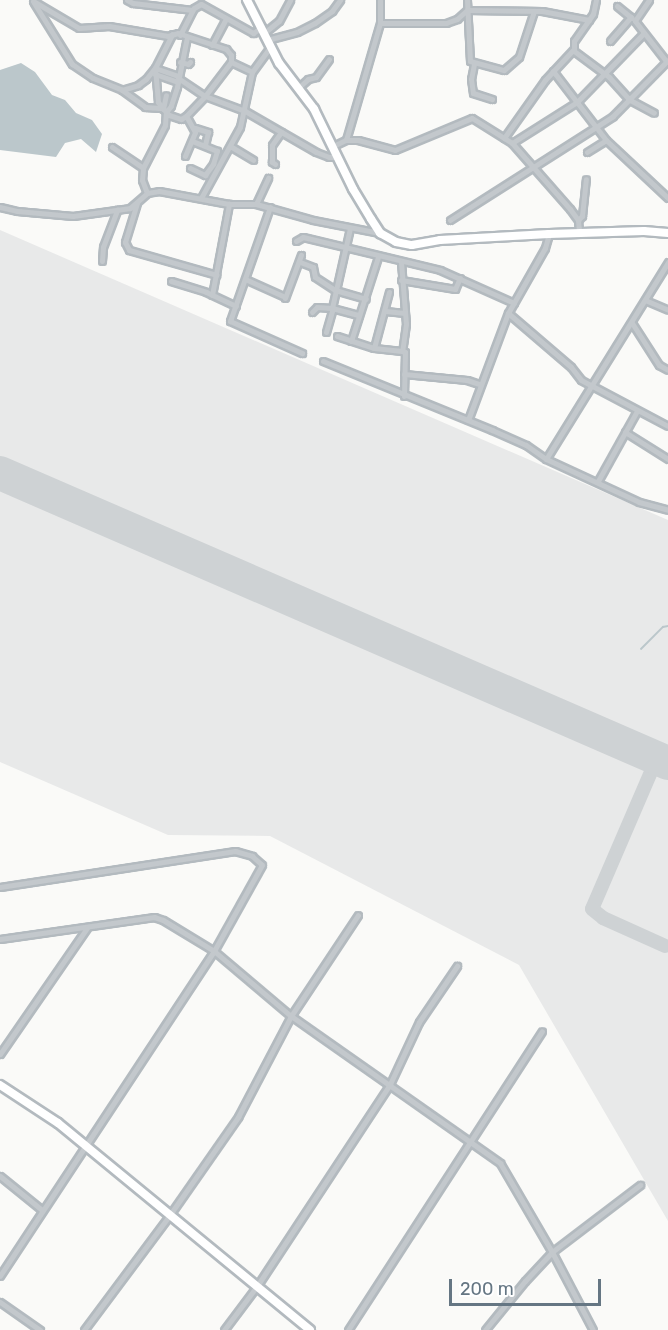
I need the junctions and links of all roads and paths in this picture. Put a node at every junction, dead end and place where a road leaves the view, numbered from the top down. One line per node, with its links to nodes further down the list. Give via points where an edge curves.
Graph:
1 (32, 0): 18 (street, via 79,28 109,26); 37 (street, via 72,64)
2 (127, 0): 11 (street)
3 (247, 0): 21 (main road)
4 (290, 0): 21 (street)
5 (340, 0): 21 (street, via 315,23 297,32)
6 (380, 0): 17 (street)
7 (467, 0): 12 (street)
8 (596, 0): 16 (street)
9 (649, 0): 15 (street)
10 (617, 6): 15 (street)
11 (193, 10): 14 (street, via 201,4); 20 (street)
12 (467, 10): 13 (street); 17 (street, via 446,23); 30 (street, via 470,61)
13 (534, 11): 16 (street); 30 (street, via 519,57 504,70)
14 (226, 19): 21 (street); 23 (street)
15 (633, 19): 19 (street); 22 (street)
16 (589, 20): 24 (street, via 574,41)
17 (380, 23): 53 (street)
18 (172, 34): 20 (street); 31 (street)
19 (644, 34): 26 (street); 34 (street)
20 (183, 36): 23 (street); 27 (street)
21 (266, 37): 33 (street); 36 (main road)
22 (610, 41)
23 (212, 45): 29 (street, via 230,52)
24 (574, 48): 32 (street); 34 (street)
25 (329, 59): 36 (street, via 316,77)
26 (667, 61): 41 (street)
27 (180, 62): 28 (street); 35 (street)
28 (190, 62)
29 (231, 62): 33 (street); 39 (street)
30 (474, 64): 40 (street, via 474,93)
31 (155, 71): 35 (street); 37 (street, via 138,85); 43 (street)
32 (553, 71): 42 (street); 49 (street)
33 (252, 72): 44 (street)
34 (606, 74): 41 (street); 42 (street)
35 (178, 79): 39 (street); 43 (street, via 171,106)
36 (298, 88): 59 (main road)
37 (122, 90): 43 (street, via 145,107)
38 (166, 95): 43 (street)
39 (205, 96): 44 (street); 46 (street)
40 (492, 99)
41 (630, 100): 45 (street); 47 (street)
42 (577, 102): 47 (street); 51 (street)
43 (163, 110): 46 (street, via 176,118); 67 (street, via 165,125)
44 (245, 111): 50 (street); 58 (street)
45 (654, 113)
46 (186, 116): 48 (street)
47 (597, 126): 54 (street); 66 (street)
48 (195, 128): 55 (street); 57 (street, via 208,132)
49 (510, 129): 51 (street); 52 (street)
50 (281, 132): 63 (street, via 316,152); 65 (street, via 272,146)
51 (520, 137): 56 (street)
52 (504, 138): 53 (street, via 472,118 395,150); 56 (street)
53 (346, 140): 59 (street)
54 (606, 140): 61 (street); 73 (street)
55 (192, 141): 57 (street); 62 (street)
56 (512, 143): 66 (street)
57 (205, 145): 68 (street, via 216,151 209,171 205,175)
58 (230, 146): 64 (street); 72 (street)
59 (333, 146): 63 (main road)
60 (112, 147): 67 (street)
61 (587, 152)
62 (185, 156)
63 (337, 157): 84 (main road)
64 (253, 160)
65 (275, 164)
66 (533, 167): 80 (street); 81 (street)
67 (143, 168): 71 (street)
68 (190, 168)
69 (268, 177): 76 (street)
70 (586, 178): 81 (street, via 582,216)
71 (147, 193): 72 (street, via 159,191); 74 (street)
72 (201, 198): 75 (street)
73 (668, 198)
74 (137, 202): 79 (street); 93 (street, via 125,242 129,250)
75 (230, 204): 76 (street); 93 (street)
76 (256, 204): 78 (street)
77 (0, 207): 79 (street, via 73,216)
78 (270, 207): 82 (street); 95 (street)
79 (117, 210): 90 (street)
80 (450, 220)
81 (578, 220): 83 (street)
82 (351, 228): 84 (street); 88 (street)
83 (579, 232): 85 (main road); 86 (main road)
84 (380, 233): 86 (main road, via 412,245)
85 (668, 233)
86 (549, 234): 103 (street)
87 (296, 241): 88 (street, via 303,237)
88 (345, 248): 89 (street); 98 (street)
89 (378, 256): 92 (street); 101 (street)
90 (102, 261)
91 (668, 261): 102 (street)
92 (401, 262): 94 (street); 96 (street)
93 (217, 275): 100 (street)
94 (459, 278): 96 (street, via 455,289); 103 (street)
95 (245, 279): 98 (street, via 285,297 300,258 313,267 315,277); 104 (street)
96 (401, 280): 109 (street)
97 (171, 281): 100 (street)
98 (335, 290): 101 (street); 105 (street)
99 (389, 292): 107 (street)
100 (212, 295): 104 (street)
101 (366, 299): 111 (street)
102 (645, 300): 106 (street); 112 (street)
103 (514, 303): 110 (street)
104 (236, 306): 118 (street, via 230,321)
105 (333, 308): 108 (street, via 318,307); 111 (street); 113 (street)
106 (668, 310)
107 (385, 311): 109 (street); 116 (street)
108 (312, 312)
109 (405, 313): 117 (street)
110 (508, 313): 122 (street); 123 (street, via 581,380)
111 (359, 315): 115 (street)
112 (632, 323): 120 (street, via 658,365); 123 (street)
113 (326, 332)
114 (337, 336): 115 (street)
115 (351, 341): 116 (street)
116 (374, 348): 117 (street)
117 (402, 351): 121 (street)
118 (302, 353)
119 (323, 361): 124 (street)
120 (668, 370)
121 (404, 374): 122 (street); 124 (street)
122 (479, 384): 126 (street)
123 (593, 386): 125 (street); 129 (street)
124 (404, 396): 126 (street)
125 (637, 411): 127 (street); 128 (street)
126 (468, 420): 129 (street, via 526,445)
127 (668, 426)
128 (625, 432): 130 (street); 131 (street)
129 (546, 459): 131 (street)
130 (668, 459)
131 (598, 481): 132 (street, via 639,502)
132 (668, 510)
133 (0, 887): 137 (street, via 235,851 252,856 262,865)
134 (358, 915): 139 (street)
135 (87, 928): 136 (street); 137 (street, via 154,917); 141 (street)
136 (0, 939)
137 (214, 951): 139 (street); 145 (street)
138 (457, 966): 142 (street, via 419,1022)
139 (291, 1016): 142 (street); 149 (street, via 238,1117)
140 (542, 1031): 144 (street)
141 (0, 1054)
142 (390, 1084): 144 (street); 152 (street)
143 (0, 1085): 145 (main road, via 50,1117)
144 (471, 1142): 150 (street, via 508,1173); 158 (street)
145 (85, 1146): 148 (street); 149 (main road)
146 (0, 1176): 148 (street)
147 (640, 1185): 150 (street)
148 (42, 1210): 151 (street)
149 (170, 1216): 152 (main road); 155 (street)
150 (552, 1252): 159 (street); 160 (street)
151 (0, 1276)
152 (257, 1286): 156 (street); 157 (main road)
153 (0, 1302): 154 (street)
154 (40, 1330)
155 (84, 1330)
156 (224, 1330)
157 (310, 1330)
158 (348, 1330)
159 (485, 1330)
160 (593, 1330)

